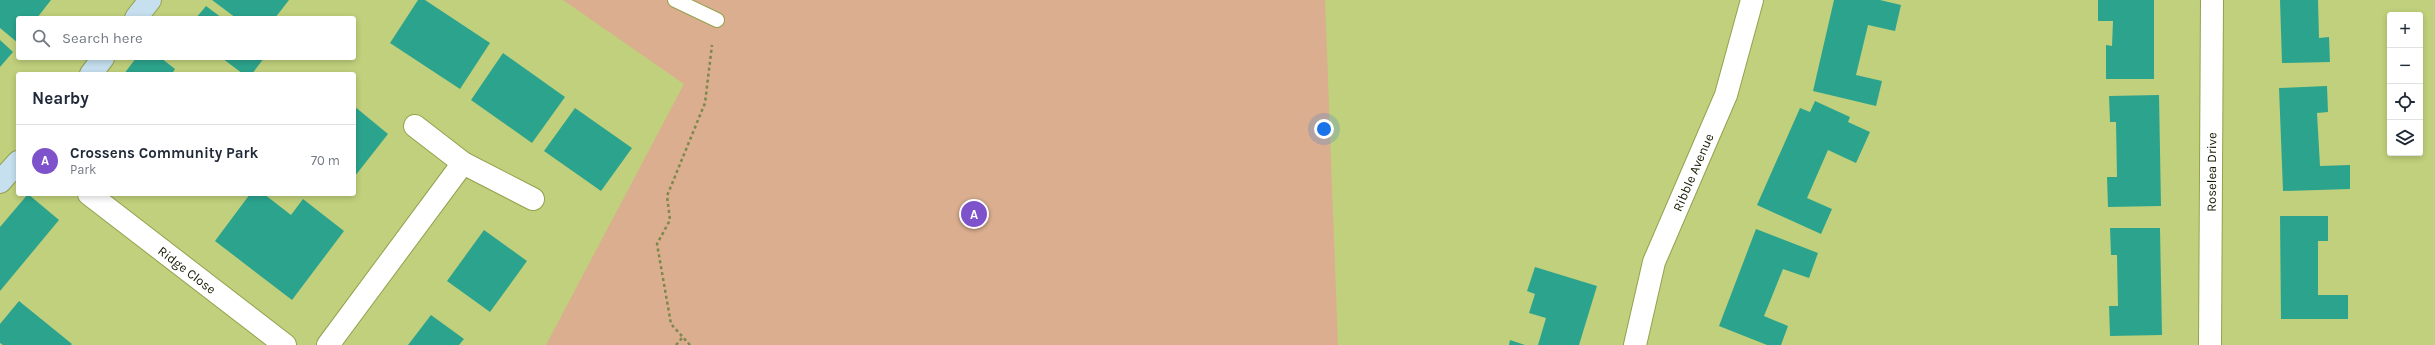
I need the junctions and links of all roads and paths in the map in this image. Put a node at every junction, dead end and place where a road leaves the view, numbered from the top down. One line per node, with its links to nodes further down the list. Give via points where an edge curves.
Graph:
1 (150, 0): 5 (main road)
2 (675, 0): 6 (lane)
3 (1752, 0): 20 (street, Ribble Avenue, via 1726,96 1654,262)
4 (2212, 0): 21 (street, Roselea Drive)
5 (138, 16)
6 (717, 20): 15 (path, via 705,103 668,196 670,220 657,244 671,324)
7 (102, 60): 8 (main road)
8 (93, 72)
9 (415, 126): 10 (street)
10 (463, 163): 14 (street); 17 (street)
11 (16, 164): 12 (main road)
12 (0, 182)
13 (92, 196): 16 (street, Ridge Close)
14 (533, 199)
15 (682, 338): 18 (path); 19 (path)
16 (285, 345)
17 (328, 345)
18 (676, 345)
19 (690, 345)
20 (1635, 345)
21 (2210, 345)

